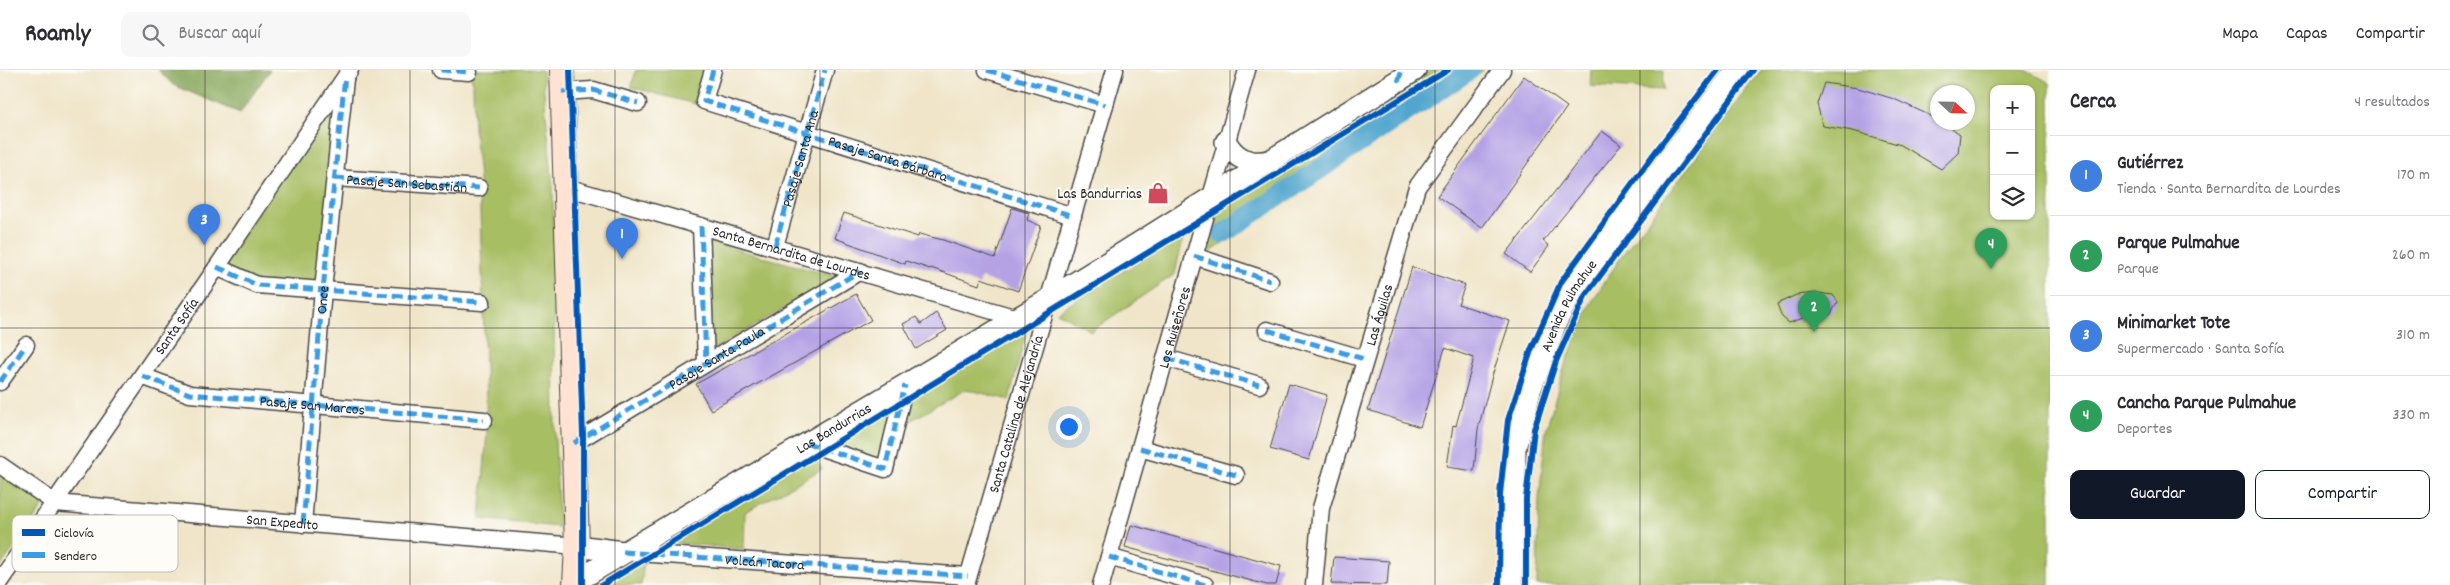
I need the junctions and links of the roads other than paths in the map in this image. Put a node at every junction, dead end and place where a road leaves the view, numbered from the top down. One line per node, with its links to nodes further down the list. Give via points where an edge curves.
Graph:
1 (441, 70): 9 (street)
2 (713, 70): 15 (street, Pasaje Santa Bárbara, via 704,101)
3 (825, 70): 15 (street, Pasaje Santa Ana)
4 (986, 70): 14 (street)
5 (1115, 70): 14 (street, Santa Catalina de Alejandría)
6 (1247, 70): 16 (street, Los Ruiseñores)
7 (1502, 70): 36 (street, Las Águilas, via 1417,187)
8 (1737, 70): 62 (street, Avenida Pulmahue, via 1572,290 1556,322 1527,399 1515,448)
9 (469, 72)
10 (348, 73): 18 (street, Once); 26 (street, Santa Sofía)
11 (1405, 74): 17 (street, Las Bandurrias)
12 (562, 81): 13 (street); 19 (main road)
13 (638, 103)
14 (1105, 105): 22 (street, Santa Catalina de Alejandría)
15 (807, 133): 22 (street, Pasaje Santa Bárbara); 24 (street, Pasaje Santa Ana)
16 (1226, 142): 17 (street, Las Bandurrias, via 1234,154 1248,161); 21 (street, Los Ruiseñores)
17 (1273, 160): 21 (street, Las Bandurrias)
18 (335, 178): 20 (street, Pasaje San Sebastián); 29 (street, Once)
19 (566, 187): 23 (street, Santa Bernardita de Lourdes); 44 (main road)
20 (479, 188)
21 (1209, 200): 25 (street, Los Ruiseñores); 30 (street, Las Bandurrias)
22 (1073, 216): 30 (street, Santa Catalina de Alejandría)
23 (700, 226): 24 (street, Santa Bernardita de Lourdes); 37 (street)
24 (775, 246): 27 (street, Santa Bernardita de Lourdes)
25 (1194, 256): 28 (street); 35 (street, Los Ruiseñores)
26 (217, 267): 29 (street, via 257,284); 38 (street, Santa Sofía)
27 (860, 271): 32 (street, Santa Bernardita de Lourdes); 37 (street, Pasaje Santa Paula)
28 (1270, 280)
29 (323, 290): 31 (street); 42 (street, Once)
30 (1048, 300): 32 (street, Las Bandurrias); 56 (street, Santa Catalina de Alejandría)
31 (482, 302)
32 (1017, 318): 40 (street, Las Bandurrias)
33 (1267, 330): 36 (street)
34 (26, 345): 39 (street)
35 (1166, 358): 41 (street); 46 (street, Los Ruiseñores)
36 (1364, 359): 61 (street, Las Águilas, via 1321,508)
37 (706, 363): 44 (street, Pasaje Santa Paula)
38 (142, 376): 42 (street, Pasaje San Marcos, via 190,394); 49 (street, Santa Sofía)
39 (0, 382)
40 (905, 385): 45 (street, Las Bandurrias); 45 (street, via 885,469)
41 (1259, 385)
42 (313, 405): 43 (street, Pasaje San Marcos); 51 (street, Once)
43 (484, 420)
44 (574, 443): 52 (main road)
45 (807, 443): 53 (street, Las Bandurrias)
46 (1140, 448): 48 (street); 54 (street, Los Ruiseñores)
47 (0, 465): 49 (street, San Expedito)
48 (1236, 475)
49 (55, 503): 50 (street, Santa Sofía); 51 (street, San Expedito)
50 (47, 515)
51 (303, 524): 52 (street, San Expedito)
52 (577, 546): 53 (street); 58 (main road)
53 (623, 552): 56 (street, Volcán Tacora); 58 (street, Las Bandurrias)
54 (1109, 557): 59 (street, Los Ruiseñores); 60 (street)
55 (12, 564): 57 (street, Santa Sofía)
56 (967, 580)
57 (0, 581)
58 (574, 584)
59 (1101, 585)
60 (1205, 585)
61 (1314, 585)
62 (1511, 585)

